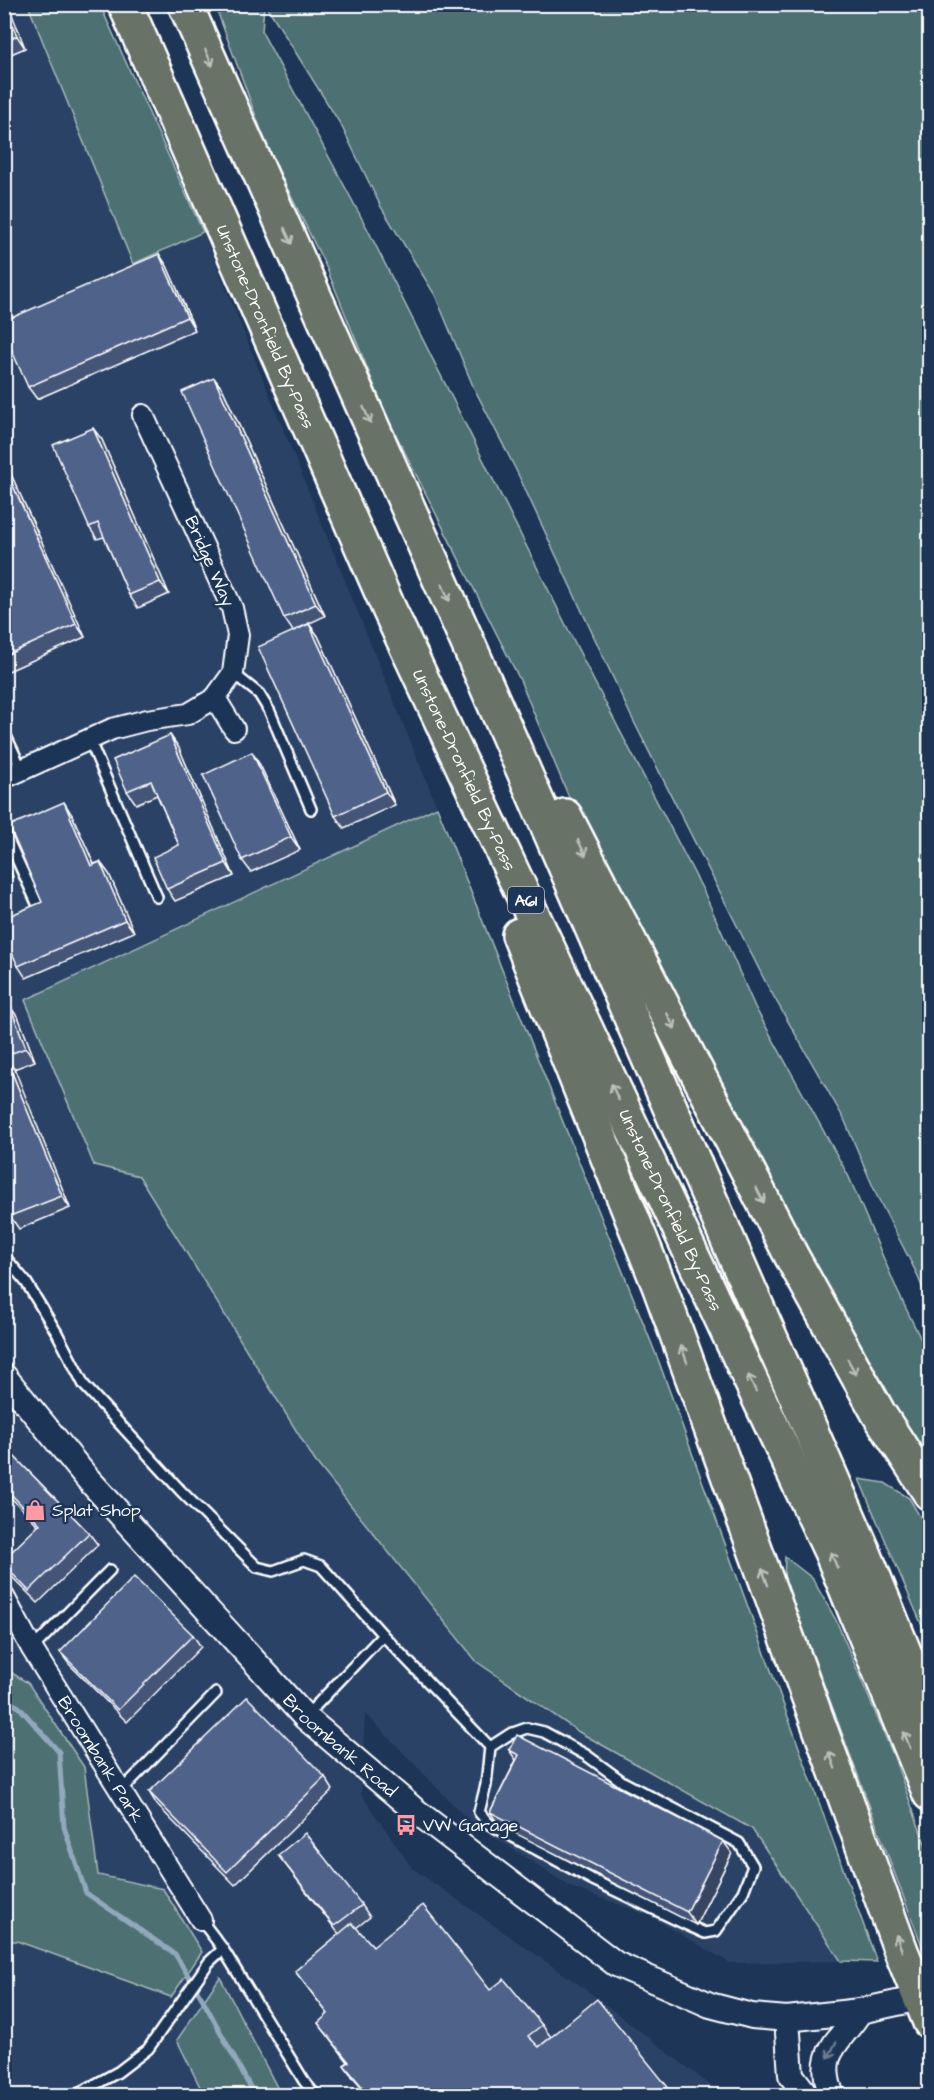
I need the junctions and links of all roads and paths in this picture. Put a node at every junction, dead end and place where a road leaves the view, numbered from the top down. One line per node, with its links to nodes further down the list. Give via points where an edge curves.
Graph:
1 (125, 4): 4 (highway, Unstone-Dronfield By-Pass / A61)
2 (185, 4): 5 (highway, Unstone-Dronfield By-Pass, one-way to 5)
3 (142, 415): 6 (street, Bridge Way, via 232,608 238,635)
4 (389, 609): 28 (highway, Unstone-Dronfield By-Pass / A61, one-way to 4, via 832,1554); 31 (highway, A61, one-way to 4, via 660,1288)
5 (471, 650): 18 (highway, one-way to 18, via 570,824 792,1257 879,1414); 25 (highway, Unstone-Dronfield By-Pass, via 862,1548)
6 (233, 673): 7 (street, Bridge Way); 12 (lane, via 259,694 270,712)
7 (215, 698): 8 (street); 10 (street, Bridge Way, via 188,714 147,720)
8 (234, 729)
9 (5, 734): 11 (lane)
10 (89, 739): 11 (street, Bridge Way); 14 (lane)
11 (13, 774)
12 (311, 810)
13 (4, 831): 15 (lane)
14 (157, 897)
15 (41, 912)
16 (4, 1256): 21 (lane, via 26,1282 84,1385 257,1567 273,1571 304,1560 321,1566)
17 (5, 1377): 24 (street, Broombank Road, via 88,1479)
18 (930, 1493)
19 (110, 1570): 22 (lane)
20 (4, 1597): 22 (street, Broombank Park)
21 (383, 1635): 24 (lane); 26 (lane)
22 (32, 1649): 27 (street, Broombank Park)
23 (216, 1693): 27 (lane)
24 (305, 1716): 33 (street, Broombank Road, via 412,1808 616,1964 710,2005 752,2016)
25 (930, 1716)
26 (490, 1747): 26 (lane, via 526,1728 544,1732 586,1755 623,1782 739,1843 753,1866 743,1892 716,1931 705,1934 509,1836 489,1824 479,1812)
27 (121, 1791): 29 (street, Broombank Park)
28 (930, 1794)
29 (201, 1920): 30 (lane)
30 (223, 1949): 34 (lane, via 208,1962 148,2049 118,2072); 35 (lane)
31 (925, 2010): 32 (street, Broombank Road)
32 (860, 2011): 33 (street, Broombank Road); 37 (street, one-way to 37, via 831,2049 825,2071)
33 (787, 2019): 36 (street, via 790,2075)
34 (74, 2096)
35 (316, 2096)
36 (807, 2096)
37 (832, 2096)

